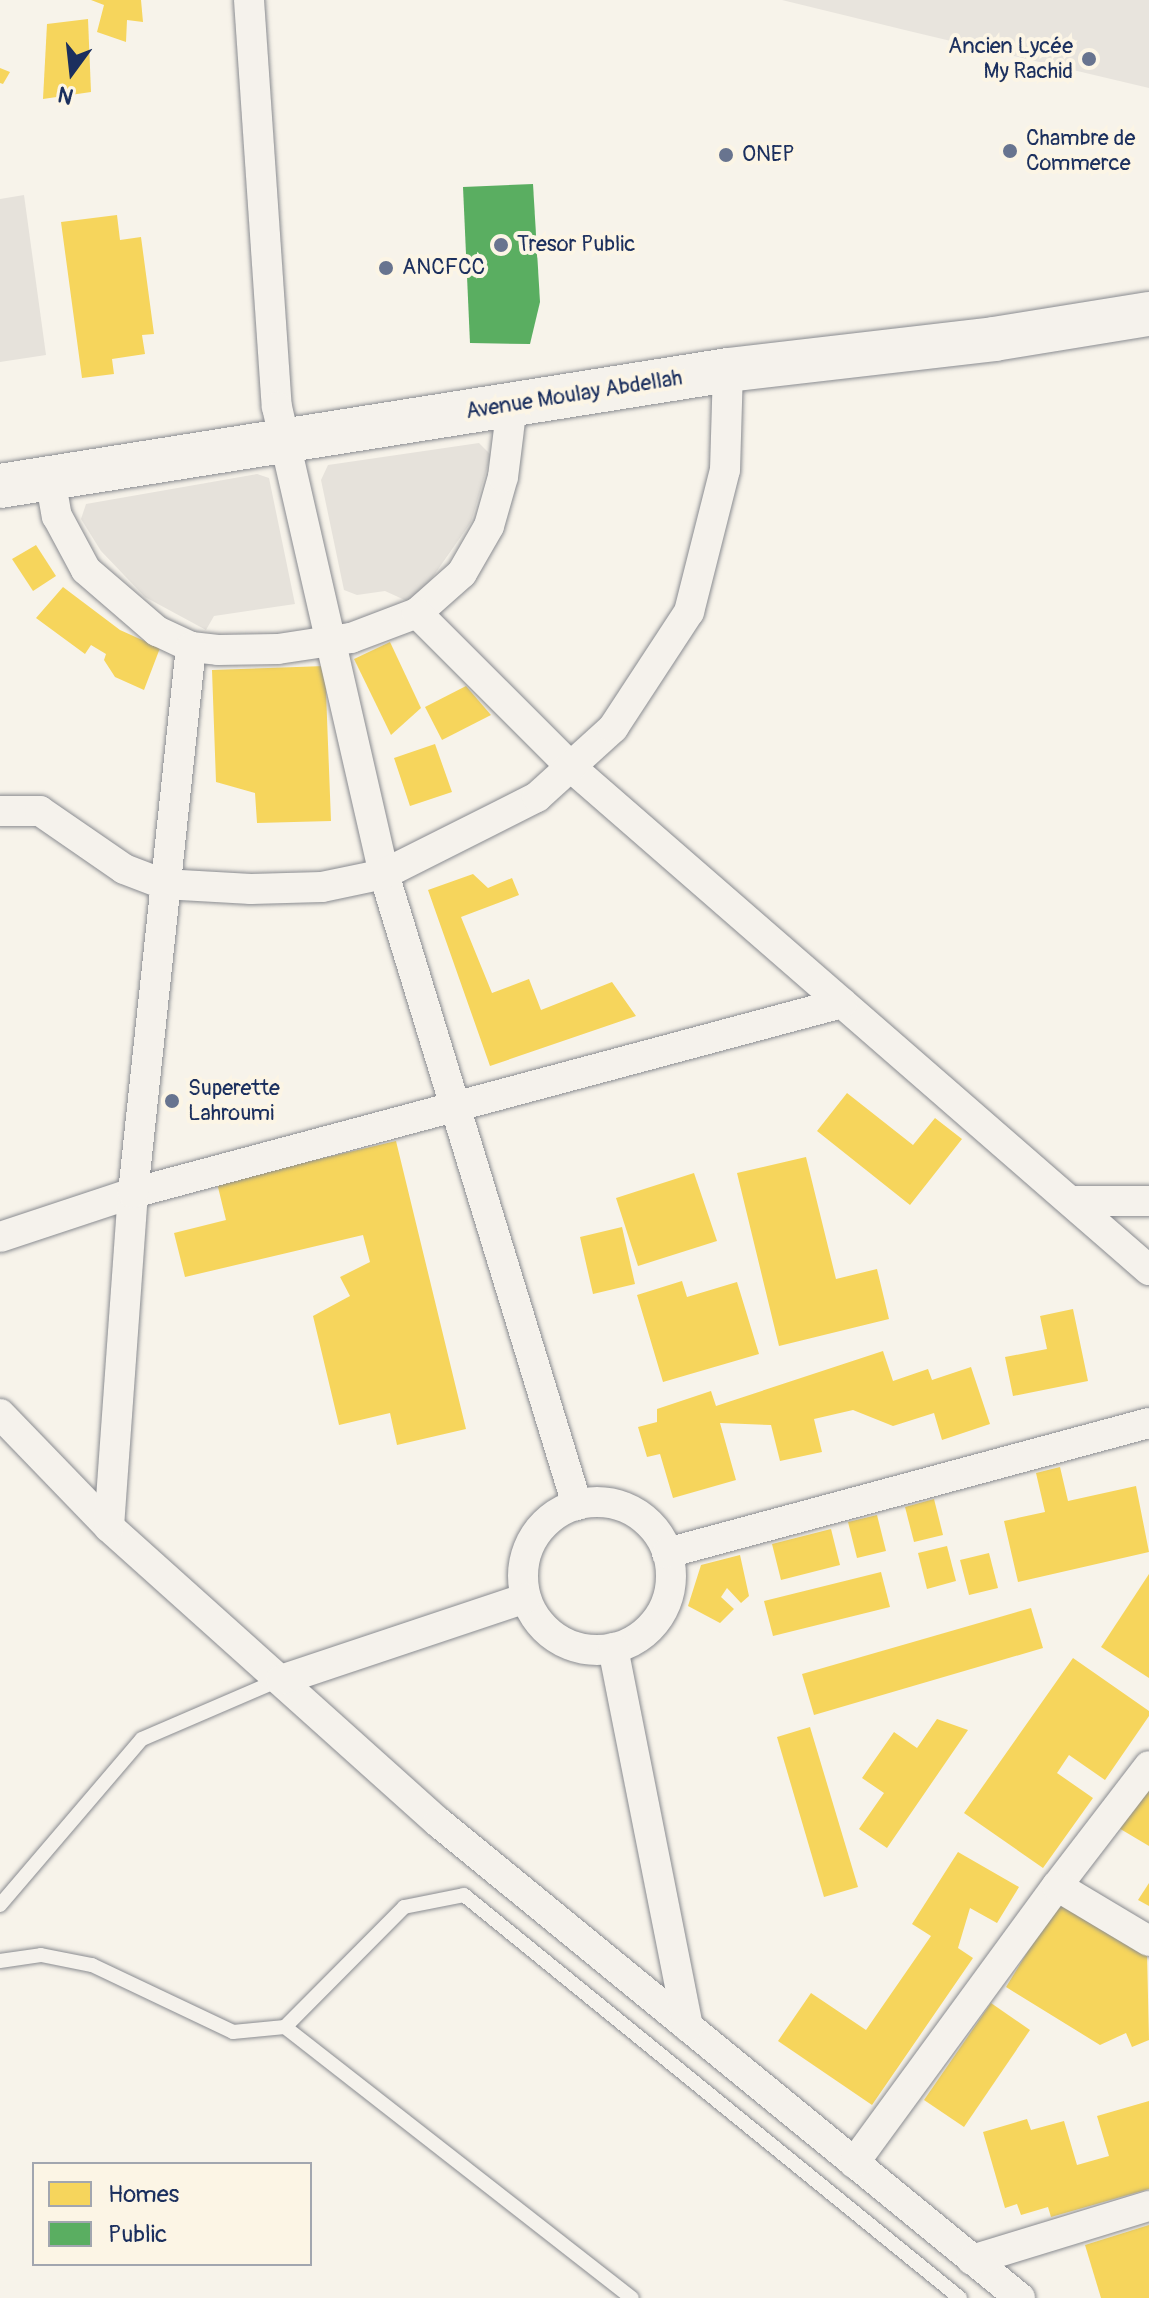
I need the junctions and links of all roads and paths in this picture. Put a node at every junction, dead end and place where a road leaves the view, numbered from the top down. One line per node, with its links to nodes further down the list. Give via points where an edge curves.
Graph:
1 (249, 0): 5 (street, via 277,407)
2 (1149, 314): 3 (main road, Avenue Moulay Abdellah, via 994,339)
3 (728, 370): 4 (main road, Avenue Moulay Abdellah); 11 (street, via 725,470 689,612 613,728)
4 (512, 405): 5 (main road, Avenue Moulay Abdellah); 8 (street, via 503,477 489,526 462,573)
5 (285, 443): 6 (main road, Avenue Moulay Abdellah); 9 (street)
6 (50, 478): 7 (main road, Avenue Moulay Abdellah); 10 (street, via 57,516 86,570 130,613)
7 (0, 486)
8 (417, 613): 9 (street, via 351,638); 11 (street)
9 (330, 640): 10 (street, via 278,649); 13 (street)
10 (191, 647): 14 (street)
11 (572, 768): 13 (street, via 501,818); 15 (street)
12 (0, 811): 14 (street, via 40,811 124,869)
13 (384, 874): 14 (street, via 322,887); 16 (street)
14 (163, 884): 17 (street)
15 (842, 1003): 16 (street); 18 (street)
16 (454, 1104): 17 (street); 24 (street)
17 (133, 1193): 20 (street); 25 (street)
18 (1074, 1201): 19 (street); 21 (street)
19 (1149, 1201)
20 (0, 1237)
21 (1149, 1270)
22 (0, 1414): 25 (street)
23 (1149, 1423): 26 (street)
24 (577, 1505): 26 (street, via 624,1508 651,1526); 27 (street, via 551,1519 531,1541 523,1569)
25 (109, 1527): 29 (street)
26 (667, 1553): 28 (street, via 670,1584 661,1613 640,1636)
27 (526, 1598): 28 (street, via 541,1626 566,1644); 29 (street)
28 (613, 1648): 36 (street)
29 (281, 1680): 32 (lane, via 142,1739); 36 (street, via 438,1822)
30 (1149, 1766): 31 (street)
31 (1057, 1886): 33 (street); 37 (street)
32 (0, 1905)
33 (1149, 1941)
34 (0, 1961): 35 (lane, via 41,1955 92,1965 233,2032)
35 (285, 2027): 41 (lane); 42 (lane, via 404,1907 464,1895)
36 (688, 2027): 37 (street)
37 (854, 2163): 39 (street)
38 (1149, 2206): 39 (street)
39 (972, 2260): 40 (street)
40 (1012, 2296)
41 (632, 2298)
42 (960, 2298)

